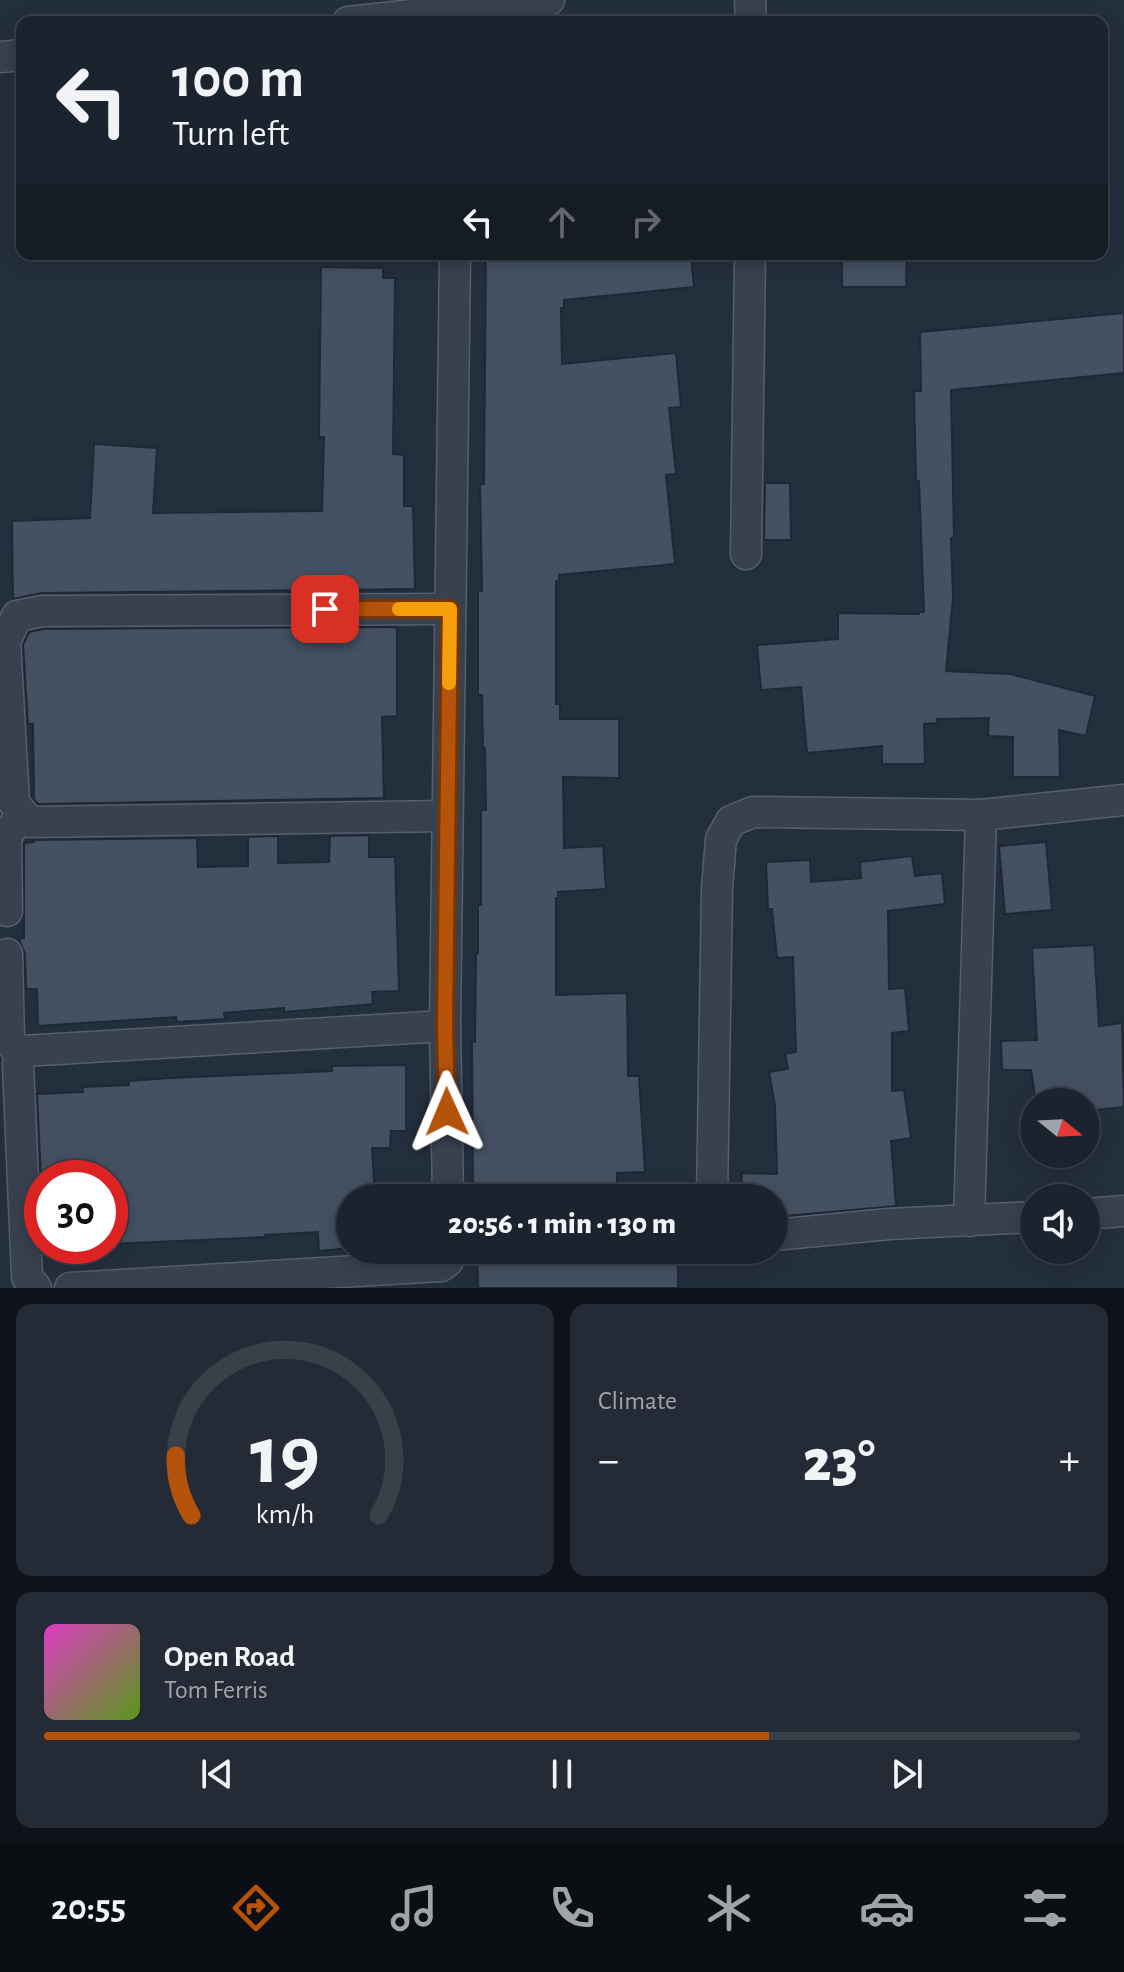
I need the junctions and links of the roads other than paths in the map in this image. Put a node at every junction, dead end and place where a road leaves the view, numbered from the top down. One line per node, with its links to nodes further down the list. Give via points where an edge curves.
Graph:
1 (549, 0): 2 (street)
2 (458, 16)
3 (455, 260): 6 (street)
4 (750, 260): 5 (street)
5 (746, 554)
6 (450, 609): 8 (street, via 42,611 17,616 5,641 14,803); 10 (street)
7 (1124, 800): 9 (street)
8 (22, 813): 10 (street, via 29,822); 11 (street, via 6,837)
9 (981, 815): 16 (street, via 753,812 731,821 721,839 717,889); 20 (street)
10 (447, 816): 13 (street)
11 (7, 911)
12 (7, 954): 14 (street, via 9,1039)
13 (445, 1026): 14 (street); 15 (street)
14 (20, 1055): 23 (street)
15 (448, 1184)
16 (712, 1184)
17 (1124, 1211): 18 (street)
18 (1100, 1213)
19 (1020, 1218): 20 (street)
20 (969, 1221): 21 (street)
21 (788, 1234)
22 (444, 1264): 24 (street)
23 (30, 1286)
24 (70, 1288)

